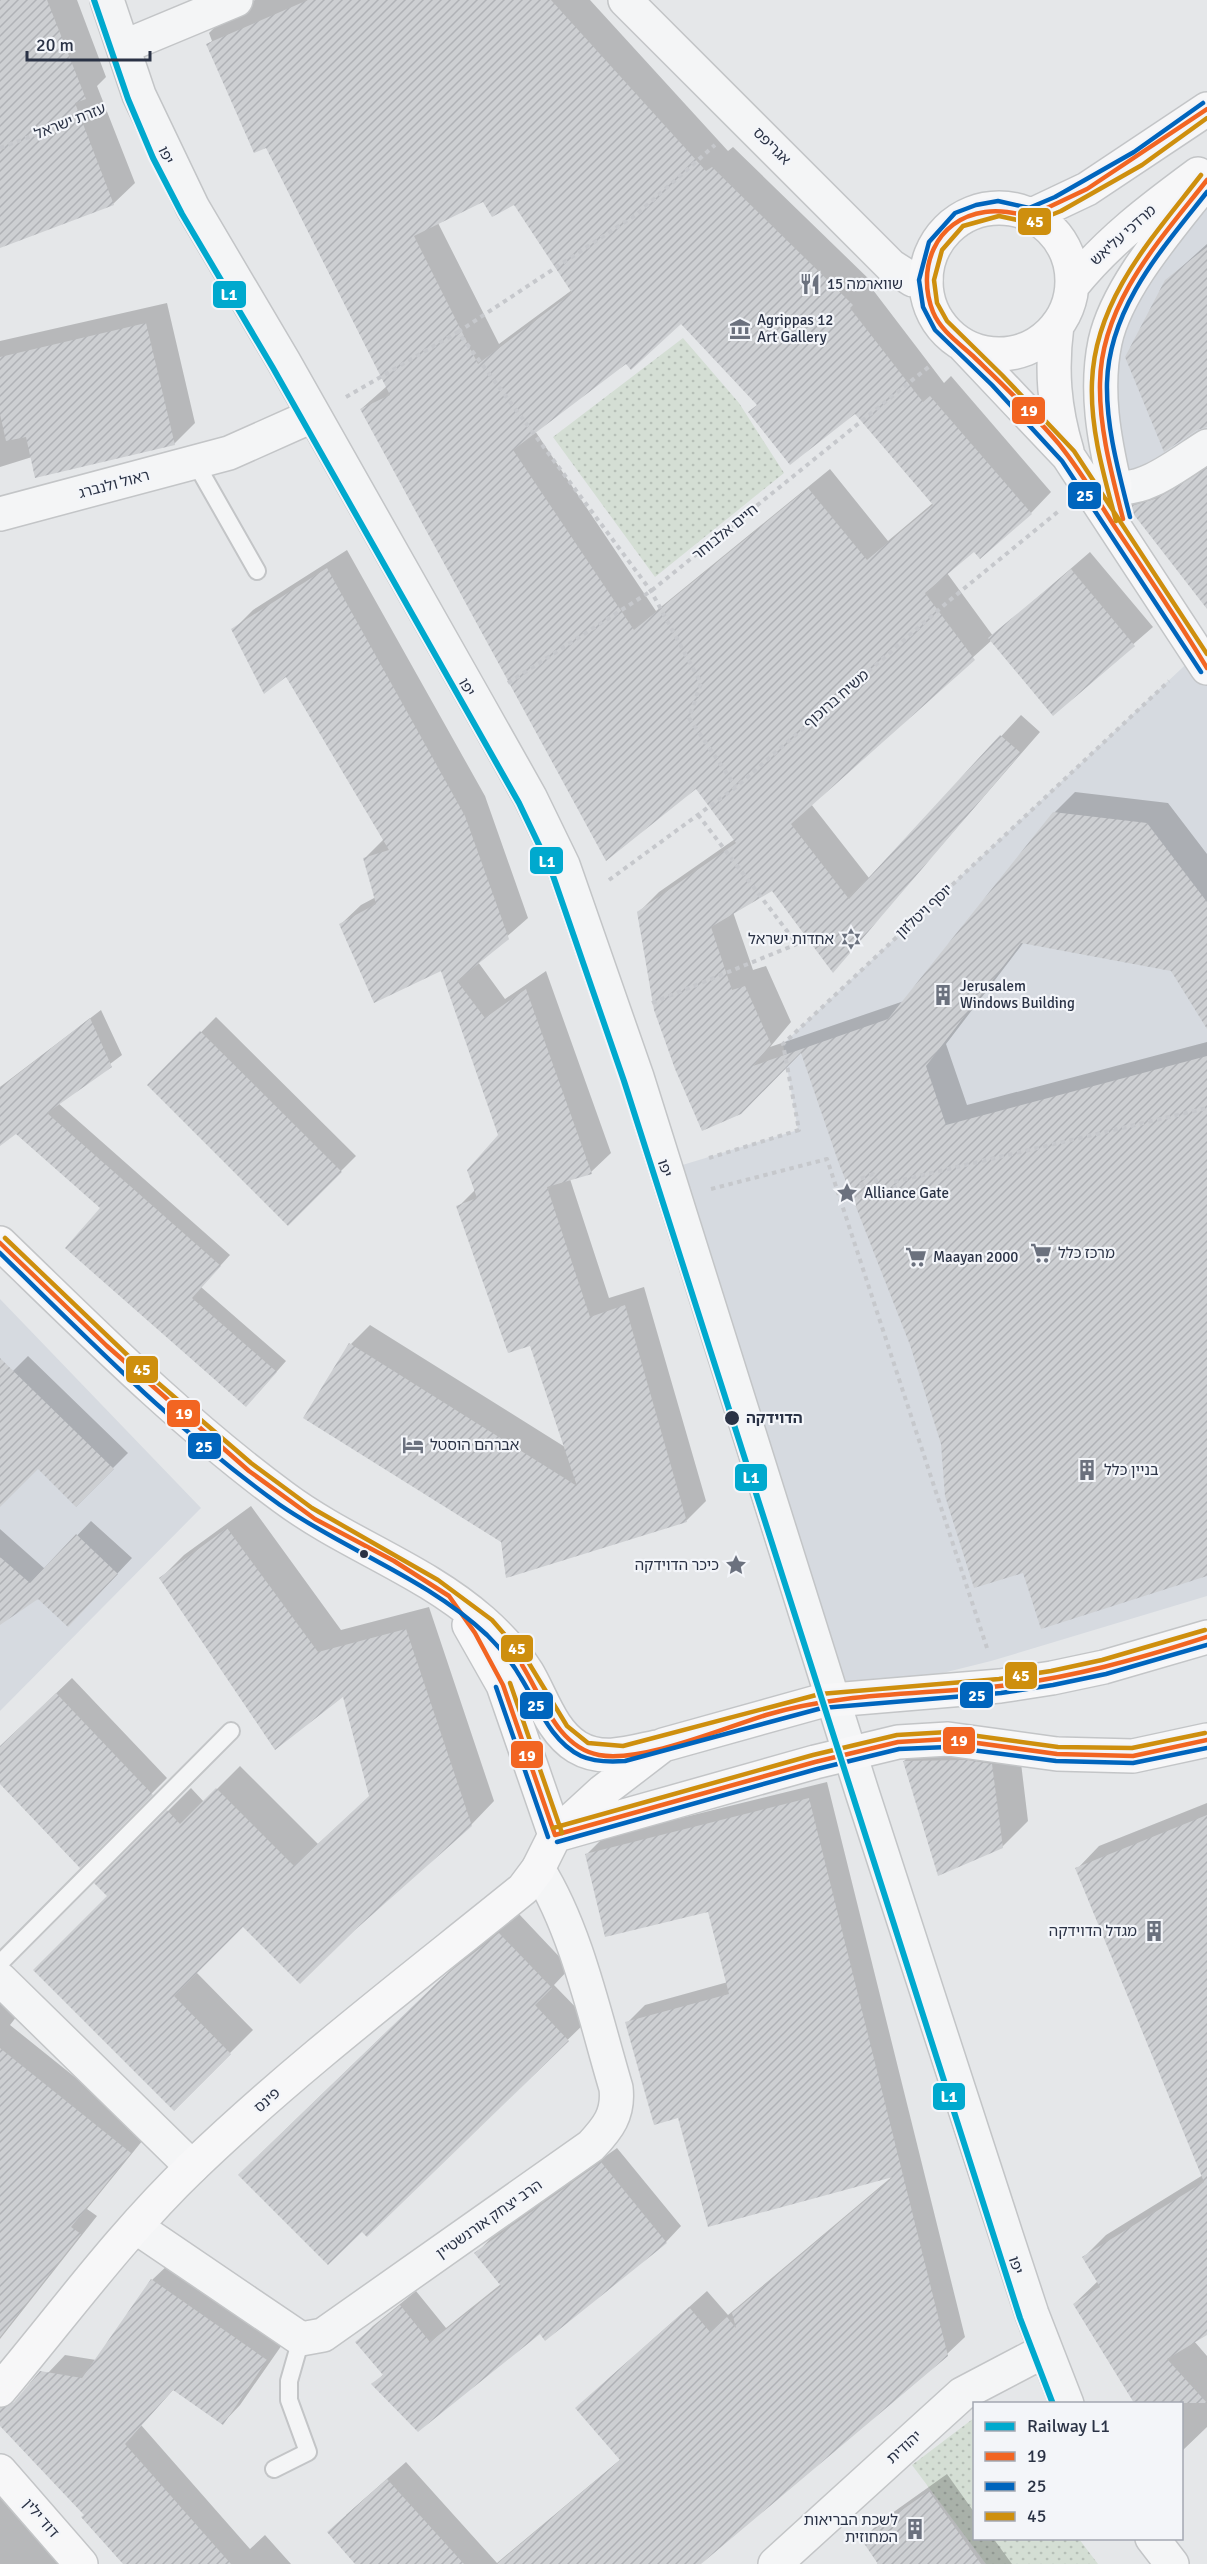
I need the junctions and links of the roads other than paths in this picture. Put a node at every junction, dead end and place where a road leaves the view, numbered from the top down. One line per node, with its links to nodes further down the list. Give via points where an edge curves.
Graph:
1 (107, 0): 4 (street, יפו)
2 (236, 0): 4 (street)
3 (625, 0): 9 (street, אגריפס, via 891,266 913,280)
4 (123, 47): 13 (street, יפו, via 139,95 193,208)
5 (1207, 109): 8 (street, via 1087,189)
6 (1207, 166): 10 (street, מרדכי עליאש, via 1120,234)
7 (1207, 180): 17 (street, via 1139,272 1105,339 1100,389 1105,439)
8 (1030, 216): 9 (street, via 999,208 958,220 935,246); 10 (street, via 1062,244 1070,264)
9 (926, 280): 12 (street, via 935,316)
10 (1072, 286): 11 (street)
11 (1057, 326): 12 (street, via 1040,342 1018,352 993,354); 15 (street, via 1054,397)
12 (959, 342): 15 (street)
13 (309, 418): 16 (street, ראול ולנברג, via 229,453); 24 (street, יפו, via 477,703 563,865 616,1017)
14 (1207, 446): 17 (street, via 1143,485 1129,489)
15 (1068, 456): 17 (street)
16 (195, 462): 18 (street, ראול ולנברג); 19 (lane)
17 (1102, 487): 20 (street, via 1132,553)
18 (0, 514)
19 (257, 571)
20 (1203, 660)
21 (0, 1243): 22 (street, via 168,1401 249,1471 315,1519)
22 (449, 1596): 27 (street, via 510,1648 551,1719 576,1746 611,1755); 29 (street, via 503,1685)
23 (1207, 1637): 24 (street, פינס, via 1104,1667 1000,1686)
24 (834, 1699): 27 (street, פינס); 28 (street, יפו)
25 (231, 1731): 31 (lane)
26 (1207, 1740): 28 (street, via 1133,1756 1057,1754 922,1739)
27 (663, 1746): 29 (street, פינס, via 603,1791)
28 (850, 1752): 29 (street); 36 (street, יפו)
29 (555, 1835): 30 (street, פינס)
30 (538, 1869): 33 (street, פינס, via 523,1889 355,2025); 35 (street, הרב יצחק אורנשטיין, via 564,1918 616,2088 618,2101 612,2121 570,2163 323,2335)
31 (0, 1963)
32 (0, 1979): 33 (street)
33 (192, 2167): 34 (street, פינס)
34 (136, 2227): 35 (street); 37 (street, פינס)
35 (301, 2339): 39 (lane, via 288,2381 289,2400 308,2452)
36 (1046, 2350): 38 (street, יפו); 43 (street, יהודית, via 962,2394)
37 (0, 2390)
38 (1067, 2402)
39 (274, 2469)
40 (0, 2471): 42 (street, דוד ילין)
41 (1154, 2540): 44 (street)
42 (81, 2564)
43 (775, 2564)
44 (1172, 2564)

